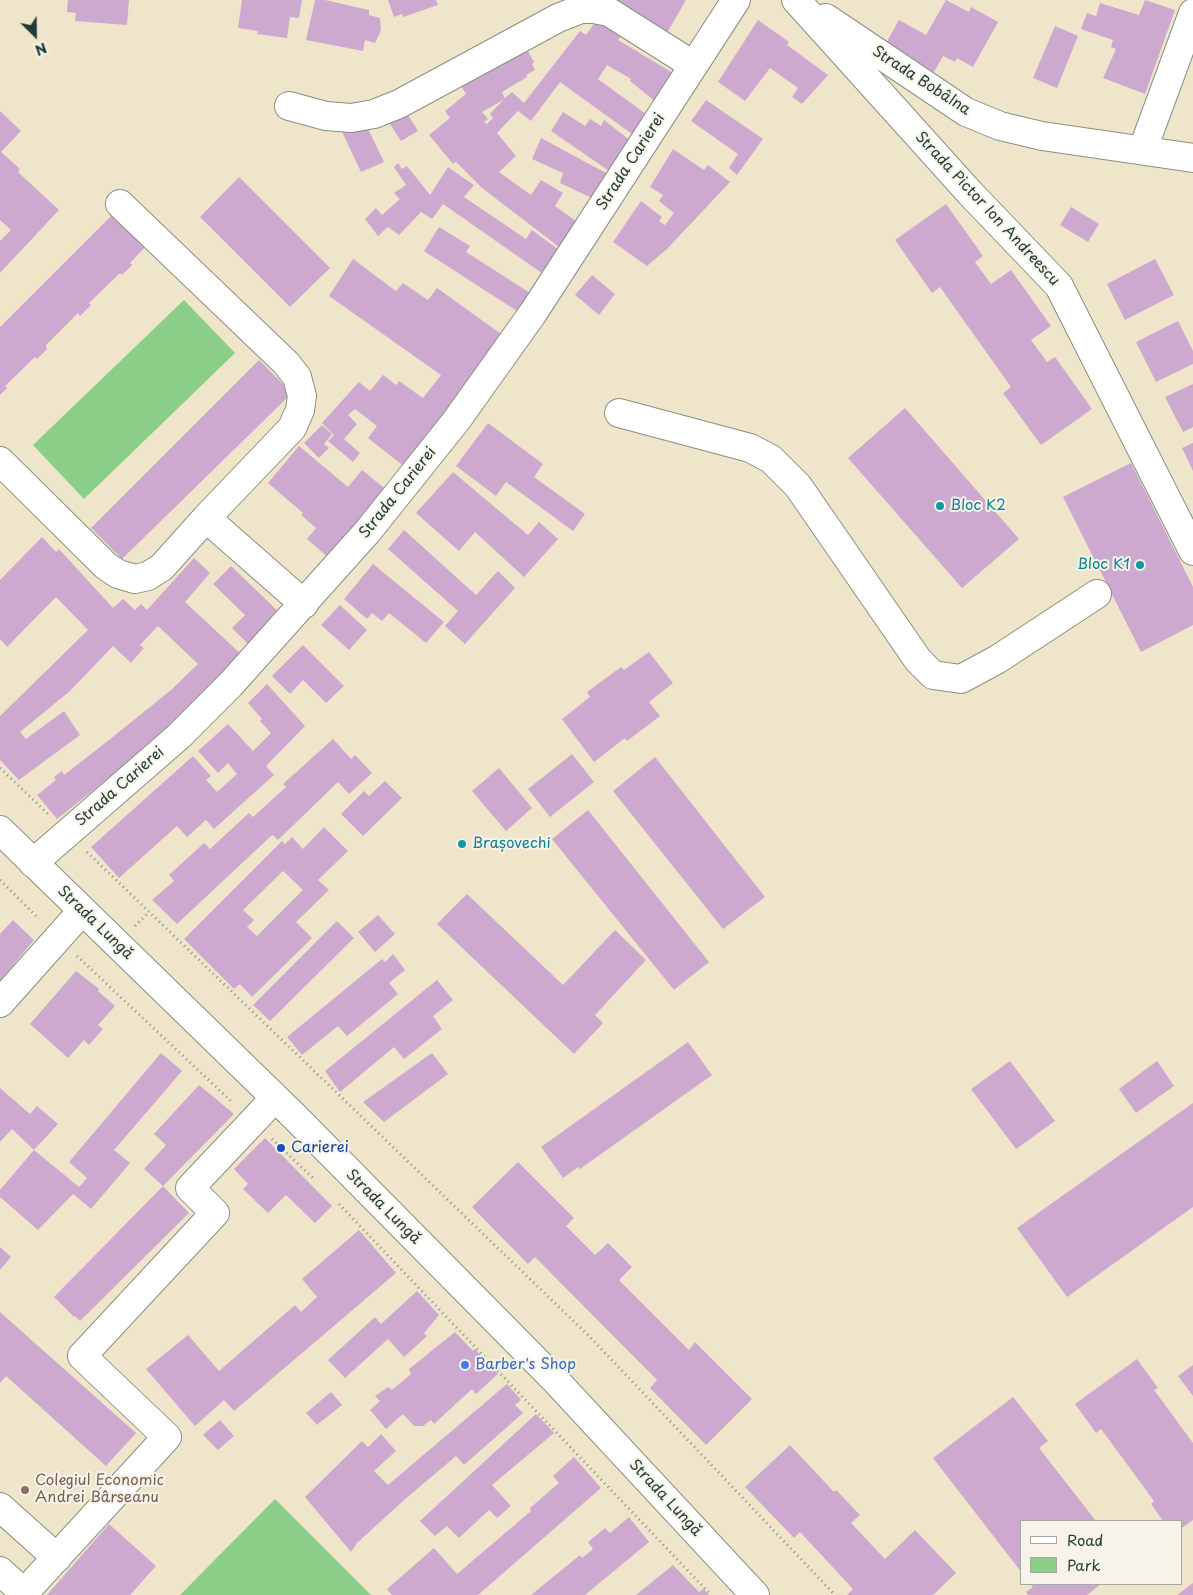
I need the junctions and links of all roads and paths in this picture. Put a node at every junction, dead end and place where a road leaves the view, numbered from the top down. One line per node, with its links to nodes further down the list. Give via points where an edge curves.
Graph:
1 (736, 0): 4 (street, Strada Carierei)
2 (798, 0): 6 (street, Strada Bobâlna, via 966,112 1000,126 1042,136); 12 (street, Strada Pictor Ion Andreescu, via 970,193 1059,286)
3 (1193, 14): 6 (street)
4 (693, 65): 5 (street, via 610,12 581,9 374,114 352,118 326,116); 14 (street, Strada Carierei, via 533,313 488,376 398,494)
5 (289, 106)
6 (1143, 149): 7 (street, Strada Bobâlna)
7 (1193, 158)
8 (120, 204): 11 (street, via 297,377 302,396 292,428)
9 (619, 413): 13 (street, via 750,448 771,459 798,486 918,660 933,675 961,679 998,659)
10 (0, 461): 11 (street, via 106,566 135,580 162,567)
11 (206, 518): 14 (street)
12 (1193, 551)
13 (1097, 594)
14 (304, 604): 17 (street, Strada Carierei, via 179,736)
15 (0, 768): 17 (path)
16 (0, 830): 18 (street, Strada Lungă)
17 (67, 833): 18 (street, Strada Carierei); 32 (path, via 590,1336)
18 (33, 863): 20 (street, Strada Lungă)
19 (0, 880): 21 (path)
20 (82, 911): 21 (street); 23 (street, Strada Lungă)
21 (57, 937): 22 (street); 24 (path)
22 (0, 1003)
23 (274, 1099): 24 (street); 31 (street, Strada Lungă, via 556,1381)
24 (252, 1121): 25 (path); 28 (street, via 190,1188 216,1213 82,1356 167,1437)
25 (322, 1187)
26 (336, 1201): 30 (path)
27 (0, 1507): 28 (street)
28 (57, 1558): 29 (street, via 24,1593)
29 (0, 1571)
30 (711, 1595)
31 (755, 1595)
32 (835, 1595)

